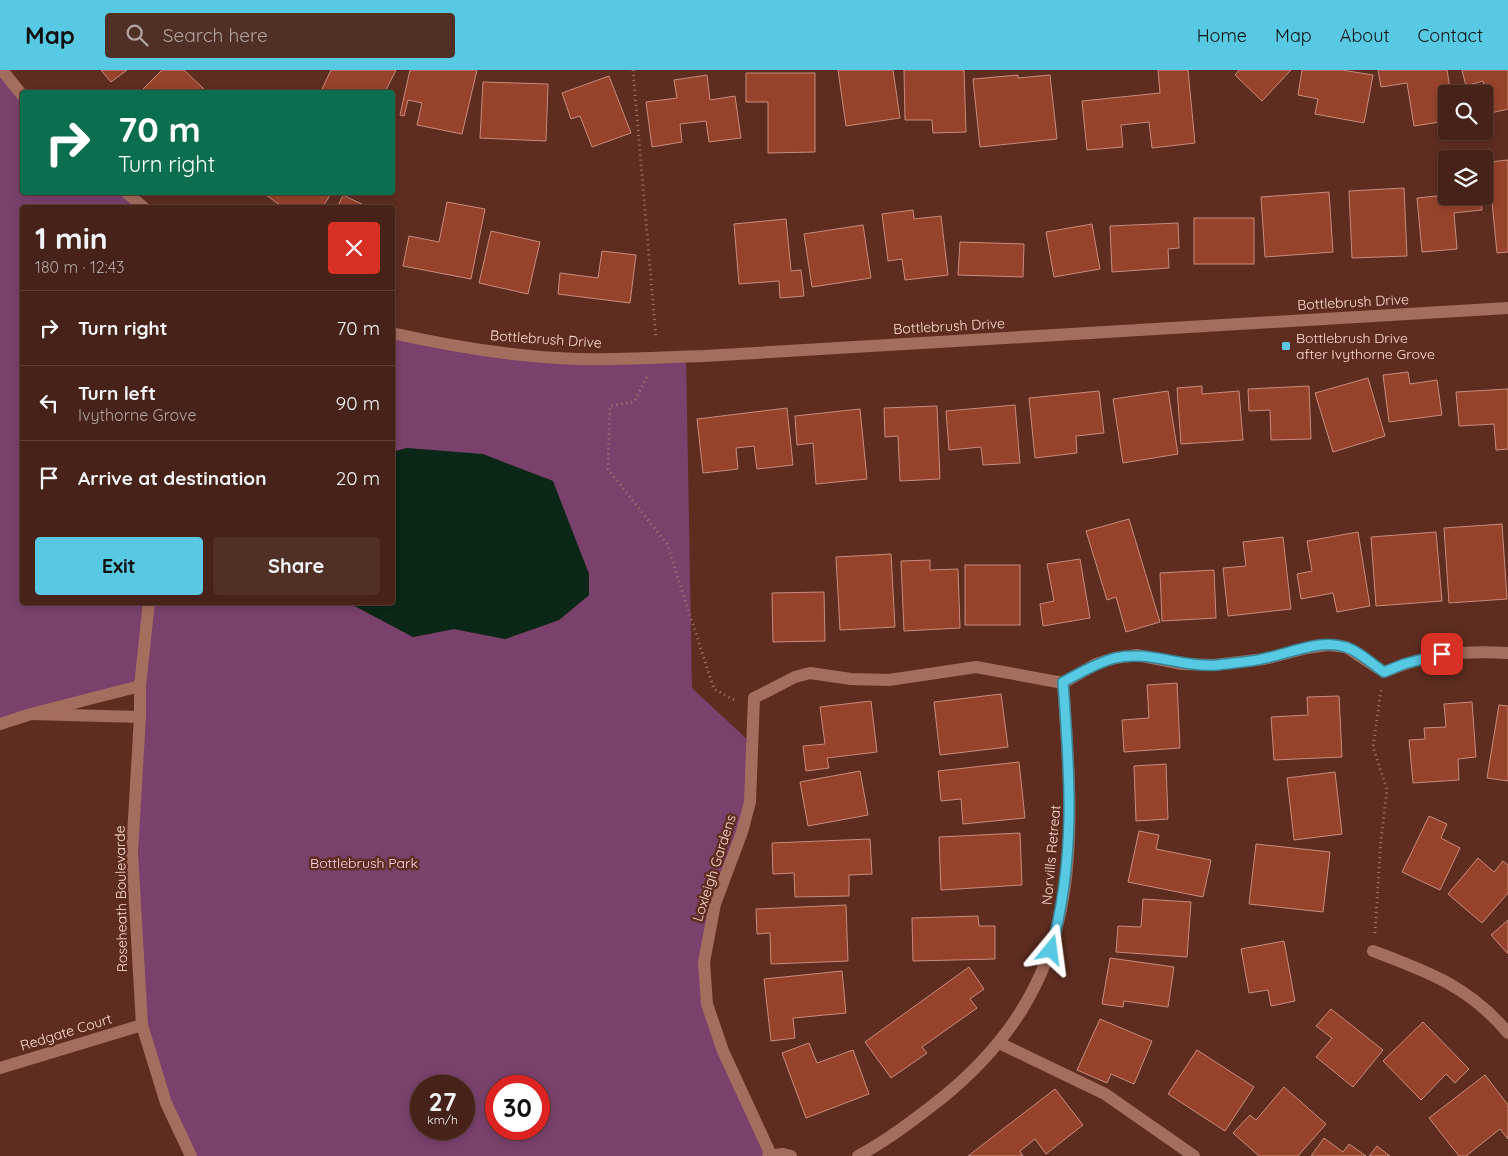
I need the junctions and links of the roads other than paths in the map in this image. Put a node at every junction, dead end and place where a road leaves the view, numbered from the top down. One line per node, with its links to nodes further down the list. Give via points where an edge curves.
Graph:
1 (2, 70): 2 (street)
2 (20, 93)
3 (129, 195): 4 (street)
4 (141, 205)
5 (1508, 308): 6 (street, Bottlebrush Drive, via 579,359 450,346)
6 (395, 334)
7 (149, 605): 10 (street, Roseheath Boulevarde)
8 (1508, 653): 9 (street, via 1455,652 1429,656 1384,672 1346,647 1328,645 1264,659 1214,665 1182,664 1137,655 1096,664)
9 (1063, 682): 17 (street, Norvills Retreat, via 1071,792 1070,843 1061,915 1039,979); 19 (street, Loxleigh Gardens, via 976,667 889,680 810,673 795,677 754,704 750,802 715,904 704,962 707,1004 719,1042)
10 (140, 686): 11 (street); 12 (street, Roseheath Boulevarde)
11 (31, 714): 12 (street); 13 (street)
12 (140, 717): 15 (street, Roseheath Boulevarde, via 132,852)
13 (0, 724)
14 (1374, 951): 16 (street, via 1426,971 1463,990)
15 (142, 1025): 18 (street, Redgate Court); 20 (street, Roseheath Boulevarde, via 166,1103)
16 (1508, 1033)
17 (999, 1043): 22 (street, Norvills Retreat, via 962,1082 880,1144); 23 (street, via 1105,1094)
18 (0, 1068)
19 (769, 1155): 21 (street)
20 (191, 1156)
21 (791, 1156)
22 (858, 1156)
23 (1194, 1156)

